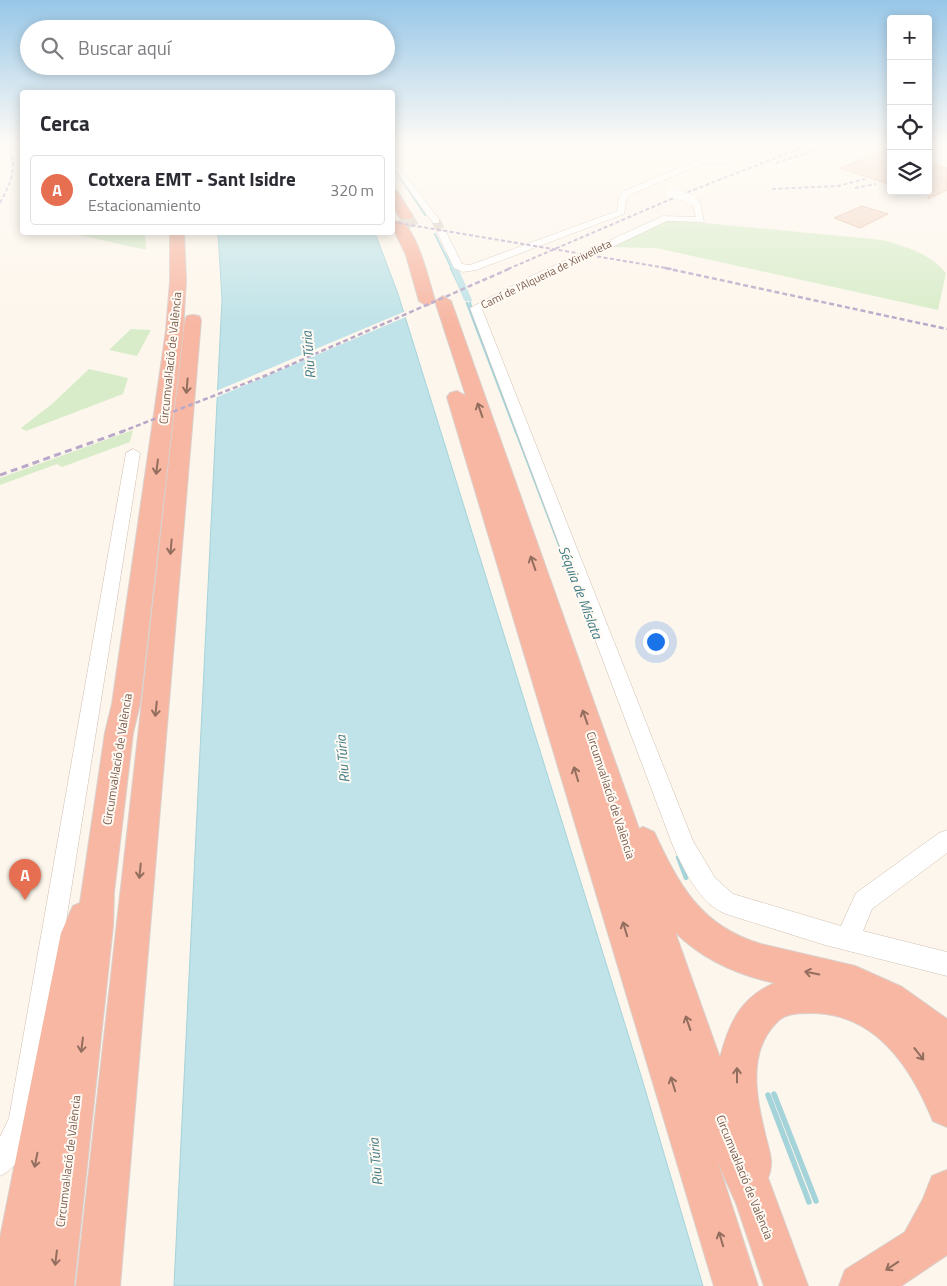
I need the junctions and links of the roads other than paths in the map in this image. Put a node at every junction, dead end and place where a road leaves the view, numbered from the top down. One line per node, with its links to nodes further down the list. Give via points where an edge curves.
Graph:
1 (396, 204): 5 (highway, Circumval·lació de València)
2 (424, 204): 6 (street)
3 (622, 204): 7 (street, via 621,212 472,268 458,266)
4 (697, 204): 15 (street, Camí de l'Alqueria de Xirivelleta, bridge, via 701,220 666,218 476,308 684,846 707,885 726,903)
5 (401, 219): 10 (highway, Circumval·lació de València)
6 (436, 221)
7 (442, 232)
8 (177, 235): 14 (highway, Circumval·lació de València, one-way to 14, via 178,298 126,704)
9 (192, 235): 27 (highway, Circumval·lació de València, one-way to 27, via 194,305)
10 (435, 301): 12 (highway, Circumval·lació de València, one-way to 10); 28 (highway, Circumval·lació de València, one-way to 10)
11 (133, 453): 19 (street, via 22,1118 16,1136)
12 (612, 796): 17 (highway, one-way to 12, via 898,1006 868,989 831,976 759,962 726,948 697,928 673,904 634,824); 21 (highway, Circumval·lació de València, one-way to 12, via 730,1143)
13 (947, 840): 15 (street, via 864,901 854,920)
14 (97, 892): 23 (highway, one-way to 23, via 78,933); 26 (highway, Circumval·lació de València, one-way to 26, via 96,926)
15 (850, 939): 16 (street)
16 (947, 964)
17 (947, 1042)
18 (947, 1107): 21 (highway, one-way to 18, via 736,1072 751,1029 771,1004 812,994 861,1006 885,1019 907,1038 928,1066)
19 (0, 1162)
20 (947, 1191): 22 (highway)
21 (756, 1199): 29 (highway, Circumval·lació de València)
22 (934, 1238): 30 (highway, one-way to 30)
23 (21, 1240): 24 (highway); 25 (highway)
24 (4, 1286)
25 (13, 1286)
26 (52, 1286)
27 (98, 1286)
28 (736, 1286)
29 (786, 1286)
30 (861, 1286)

